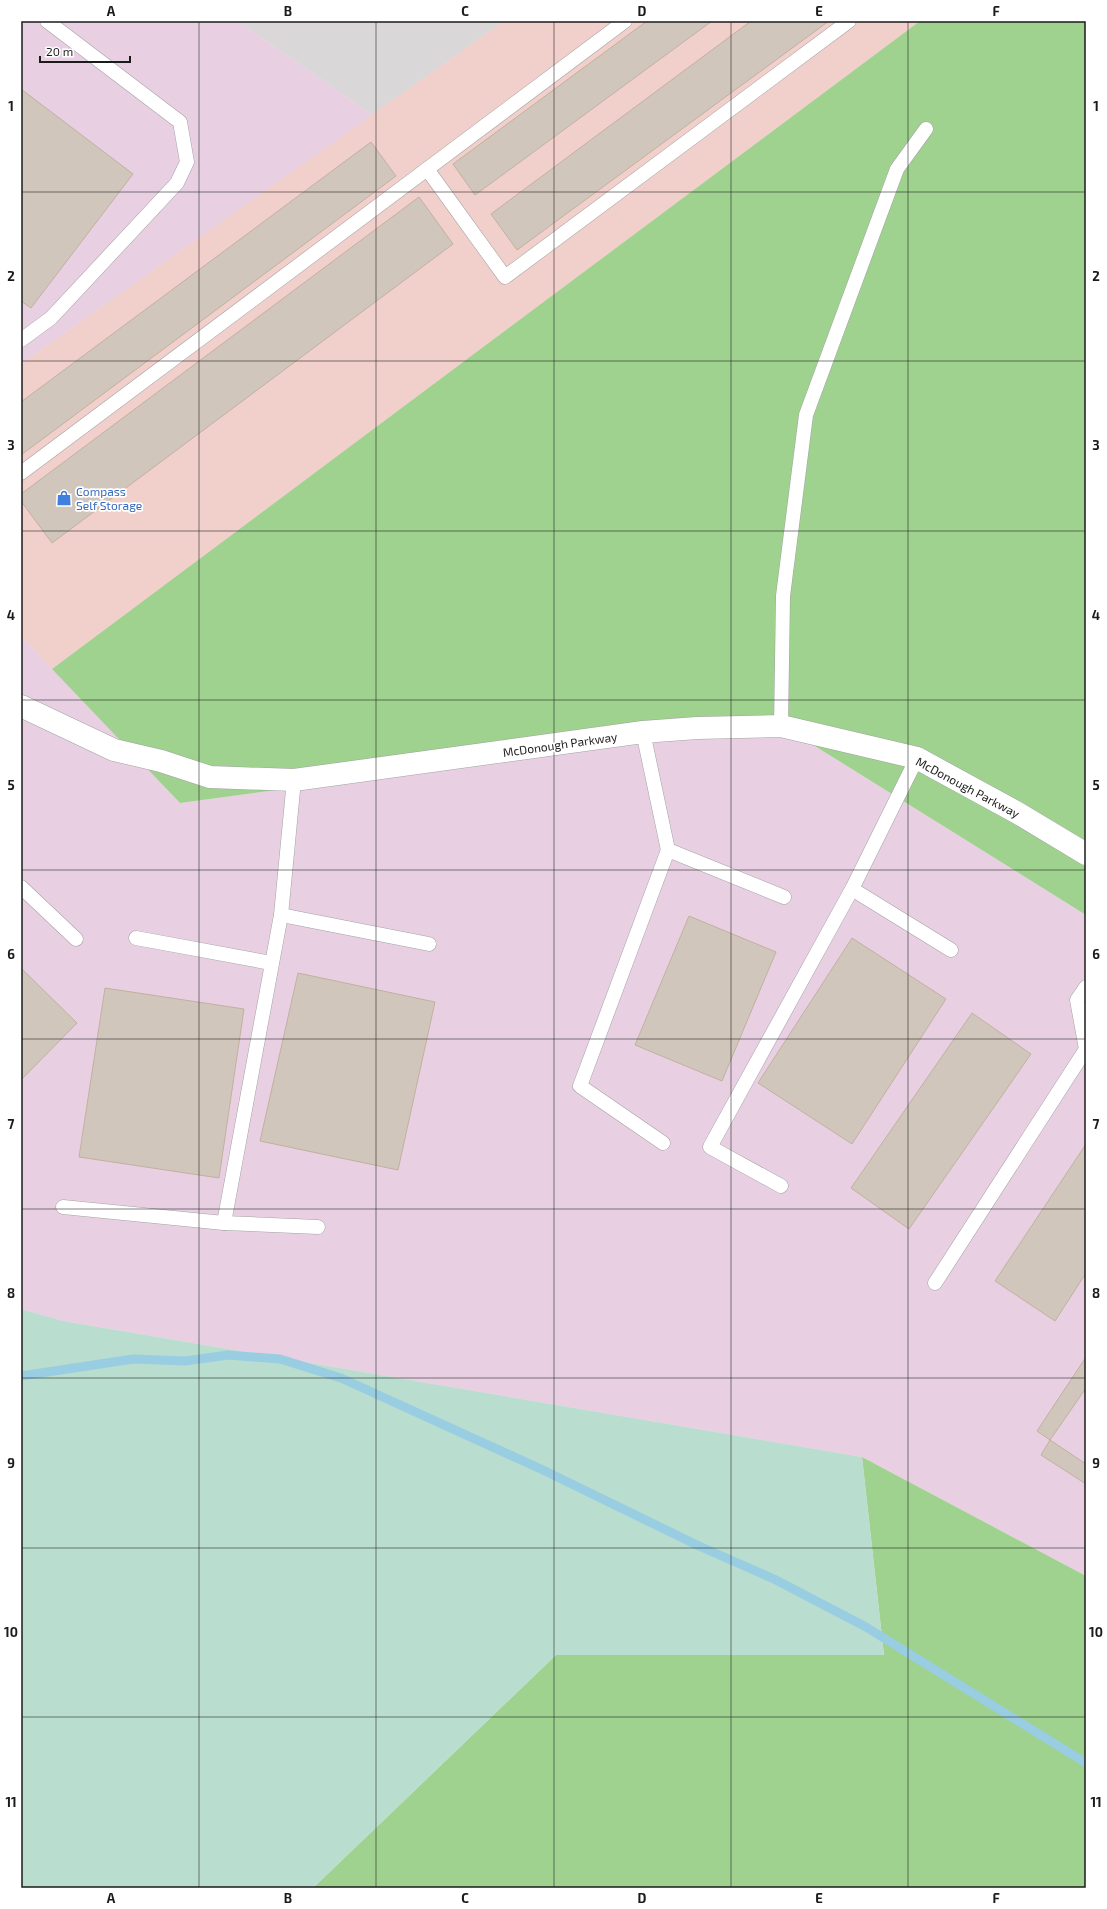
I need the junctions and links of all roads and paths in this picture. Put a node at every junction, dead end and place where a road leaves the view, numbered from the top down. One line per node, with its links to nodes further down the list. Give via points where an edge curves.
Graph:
1 (47, 21): 6 (lane, via 180,122 186,162 177,183 51,318)
2 (625, 21): 5 (lane)
3 (849, 21): 5 (lane, via 505,277)
4 (926, 129): 9 (lane, via 897,169 806,415 783,596)
5 (427, 170): 7 (lane)
6 (21, 340)
7 (21, 473)
8 (21, 706): 12 (street, McDonough Parkway, via 114,750 161,761 210,777)
9 (781, 726): 10 (street, McDonough Parkway); 11 (street, McDonough Parkway)
10 (643, 732): 12 (street, McDonough Parkway); 13 (lane)
11 (917, 758): 14 (street, McDonough Parkway); 16 (lane)
12 (294, 780): 18 (lane)
13 (668, 850): 17 (lane); 26 (lane, via 580,1086)
14 (1086, 854)
15 (21, 887): 20 (lane)
16 (852, 889): 22 (lane); 27 (lane, via 710,1147)
17 (784, 897)
18 (281, 915): 21 (lane); 23 (lane)
19 (136, 938): 23 (lane)
20 (76, 939)
21 (429, 944)
22 (951, 950)
23 (271, 963): 29 (lane)
24 (1086, 987): 25 (lane, via 1077,1000)
25 (1086, 1049): 31 (lane)
26 (663, 1144)
27 (781, 1186)
28 (63, 1207): 29 (lane)
29 (224, 1223): 30 (lane)
30 (318, 1227)
31 (935, 1283)

